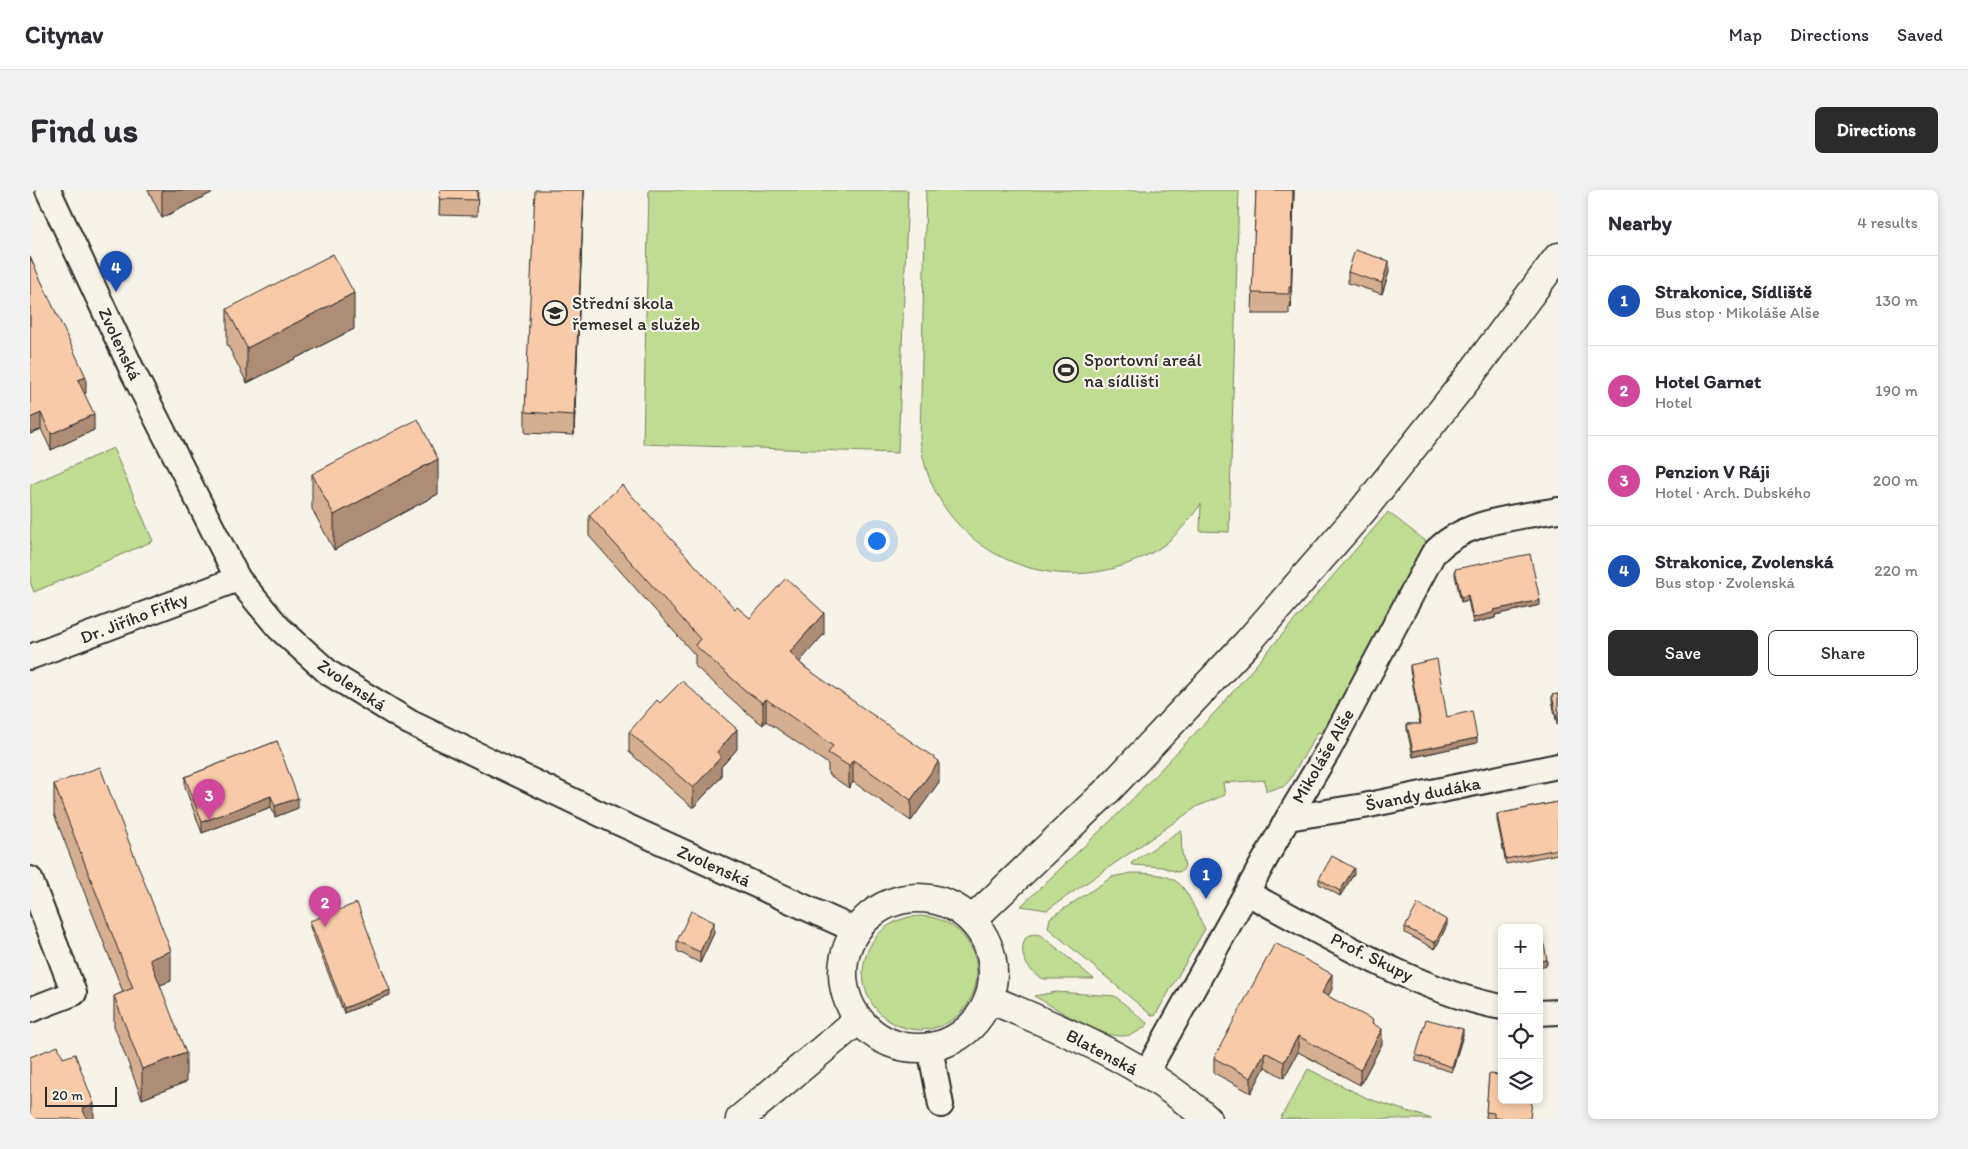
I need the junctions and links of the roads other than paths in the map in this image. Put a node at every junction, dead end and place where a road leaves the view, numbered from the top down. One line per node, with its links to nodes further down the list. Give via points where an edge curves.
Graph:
1 (48, 190): 4 (street, Zvolenská, via 134,374)
2 (1558, 257): 10 (main road, via 1471,374 1363,510 1248,642 1109,789)
3 (1558, 510): 7 (street, Mikoláše Alše, via 1462,531 1433,554 1329,749)
4 (238, 579): 5 (street, Dr. Jiřího Fifky); 11 (street, Zvolenská, via 279,628 329,673 409,722)
5 (30, 657)
6 (1558, 766): 7 (street, Švandy dudáka, via 1364,806)
7 (1288, 818): 9 (street, Mikoláše Alše)
8 (30, 879): 14 (street, via 74,993)
9 (1247, 893): 13 (street, Prof. Skupy, via 1422,982); 19 (street, Mikoláše Alše)
10 (972, 920): 11 (main road, via 954,907 933,899 911,898 890,903 870,914); 12 (main road, via 992,957)
11 (855, 930): 17 (main road, via 845,952 842,976 846,999)
12 (989, 999): 18 (main road, via 980,1017 966,1031 949,1042); 19 (main road, Blatenská, via 1098,1047)
13 (1498, 1006)
14 (30, 1010)
15 (1558, 1012): 16 (street)
16 (1543, 1013)
17 (858, 1020): 18 (main road, via 890,1044); 21 (main road)
18 (930, 1048): 20 (street)
19 (1145, 1075): 22 (main road, Blatenská, via 1187,1100)
20 (941, 1105)
21 (740, 1119)
22 (1207, 1119)

